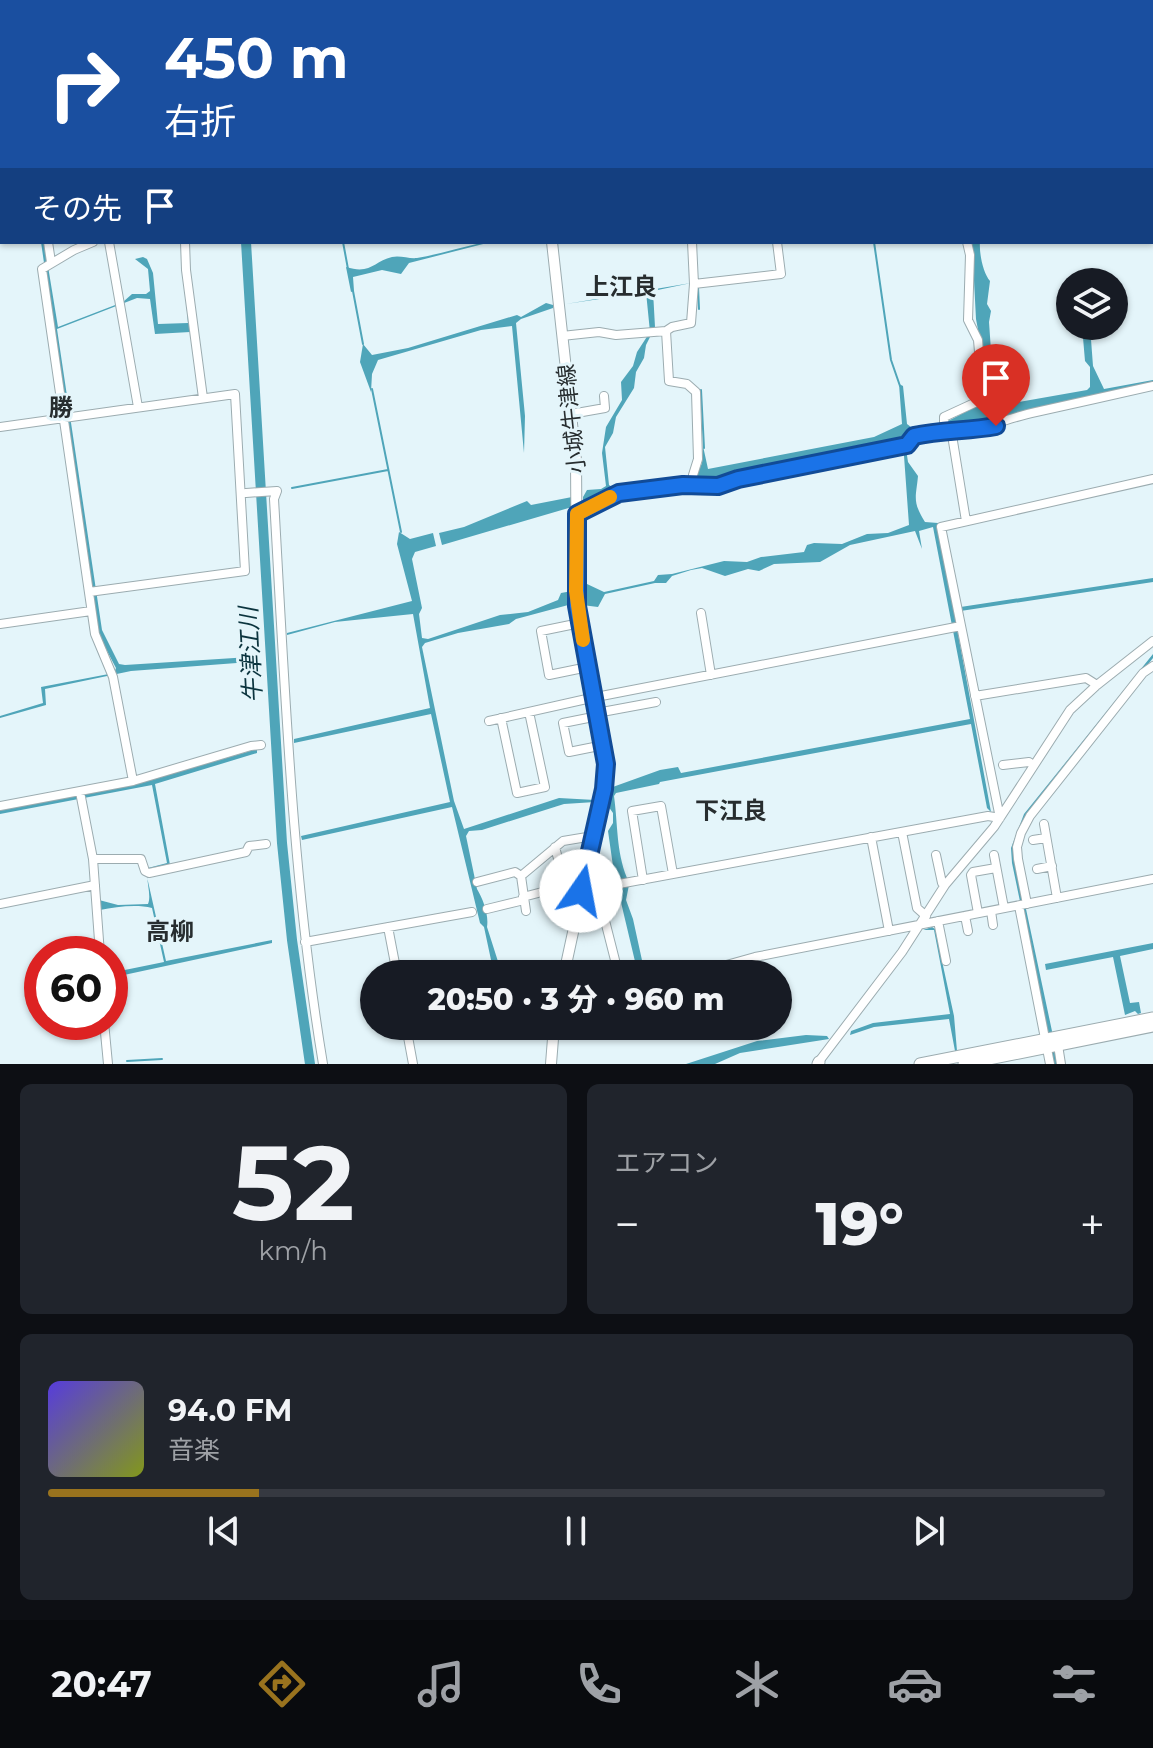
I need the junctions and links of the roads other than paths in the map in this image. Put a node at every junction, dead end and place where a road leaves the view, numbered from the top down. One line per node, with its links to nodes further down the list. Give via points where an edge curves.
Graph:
1 (48, 244): 9 (street)
2 (89, 244): 9 (street)
3 (109, 244): 16 (street)
4 (185, 244): 15 (street)
5 (552, 244): 12 (main road, 小城牛津線)
6 (692, 244): 10 (street)
7 (777, 244): 10 (street, via 781,274)
8 (967, 244): 19 (street, via 968,320 978,340 983,399 944,417)
9 (48, 264): 18 (street, via 42,269)
10 (697, 284): 11 (street, via 693,320)
11 (666, 331): 12 (street); 22 (street, via 669,381 687,384 696,392 698,459)
12 (562, 336): 17 (main road, 小城牛津線)
13 (1153, 386): 19 (street, via 996,426)
14 (604, 396): 17 (street, via 605,408)
15 (203, 398): 16 (street); 23 (street, via 235,394)
16 (138, 407): 18 (street)
17 (571, 414): 26 (main road, 小城牛津線)
18 (67, 417): 20 (street); 28 (street)
19 (945, 426): 22 (street, via 914,436 905,446 718,486); 27 (street)
20 (0, 427)
21 (1153, 479): 27 (street)
22 (693, 481): 26 (street, via 619,493)
23 (239, 483): 24 (street); 25 (street)
24 (246, 493): 25 (street); 97 (street, via 277,491)
25 (241, 508): 28 (street, via 245,571)
26 (577, 514): 31 (main road, 小城牛津線)
27 (966, 521): 33 (street, via 941,527)
28 (94, 592): 29 (street)
29 (91, 611): 32 (street); 51 (street, via 112,674)
30 (701, 613): 38 (street)
31 (580, 623): 37 (main road, 小城牛津線); 37 (street, via 541,631 549,675)
32 (0, 624)
33 (961, 626): 38 (street); 40 (street)
34 (1153, 641): 35 (street)
35 (1149, 654): 39 (street)
36 (1153, 666): 81 (street, via 1025,824 1017,847)
37 (588, 667): 41 (main road, 小城牛津線)
38 (711, 675): 41 (street)
39 (1097, 685): 40 (street, via 1086,678); 50 (street, via 1070,710)
40 (975, 696): 54 (street)
41 (594, 698): 43 (street); 44 (main road, 小城牛津線)
42 (656, 702): 44 (street)
43 (529, 712): 45 (street); 45 (street, via 545,787 517,793)
44 (598, 716): 48 (main road, 小城牛津線); 48 (street, via 563,723 569,752)
45 (501, 718): 46 (street)
46 (489, 721)
47 (261, 745): 51 (street)
48 (604, 745): 57 (main road, 小城牛津線, via 604,789)
49 (1003, 765): 50 (street)
50 (1033, 765): 54 (street)
51 (133, 781): 52 (street)
52 (81, 796): 53 (street); 65 (street)
53 (0, 806)
54 (1000, 818): 56 (street); 75 (street)
55 (1044, 824): 59 (street)
56 (902, 832): 58 (street); 87 (street)
57 (593, 836): 62 (street); 77 (main road, 小城牛津線)
58 (871, 837): 69 (street); 93 (street)
59 (1046, 838): 60 (street); 66 (street)
60 (1033, 840)
61 (266, 844): 65 (street, via 148,872 141,859)
62 (555, 847): 70 (street); 76 (street)
63 (936, 855): 75 (street)
64 (994, 855): 67 (street)
65 (93, 859): 74 (street)
66 (1052, 866): 68 (street); 78 (street)
67 (996, 868): 82 (street); 88 (street, via 971,875)
68 (1037, 869)
69 (673, 874): 72 (street); 72 (street, via 661,806 632,811)
70 (521, 876): 73 (street, via 515,872); 79 (street)
71 (1153, 879): 78 (street)
72 (643, 880): 77 (street)
73 (477, 882)
74 (95, 885): 80 (street); 96 (street)
75 (945, 885): 87 (street)
76 (565, 886): 77 (street, via 568,897); 79 (street)
77 (580, 897): 99 (main road, 小城牛津線); 100 (street, via 600,901)
78 (1057, 898): 81 (street)
79 (524, 899): 83 (street); 84 (street)
80 (0, 904)
81 (1023, 905): 82 (street); 108 (street)
82 (1004, 908): 85 (street)
83 (487, 909)
84 (526, 911)
85 (991, 911): 88 (street); 92 (street)
86 (472, 912): 94 (street)
87 (921, 912): 91 (street)
88 (978, 913): 89 (street)
89 (965, 916): 90 (street); 95 (street)
90 (938, 921): 91 (street); 102 (street)
91 (920, 924): 93 (street); 109 (street)
92 (993, 925)
93 (888, 926): 101 (street)
94 (388, 927): 97 (street); 98 (street)
95 (968, 931)
96 (99, 936)
97 (305, 942): 111 (street)
98 (394, 960)
99 (567, 960)
100 (615, 960)
101 (744, 960)
102 (946, 961)
103 (1153, 1018): 108 (highway)
104 (1153, 1026): 108 (highway)
105 (106, 1040): 110 (street)
106 (408, 1040): 112 (street)
107 (553, 1040): 113 (main road)
108 (1050, 1043): 114 (highway); 115 (highway); 116 (street); 117 (street)
109 (818, 1063)
110 (108, 1064)
111 (323, 1064)
112 (413, 1064)
113 (551, 1064)
114 (920, 1064)
115 (964, 1064)
116 (1050, 1064)
117 (1061, 1064)

